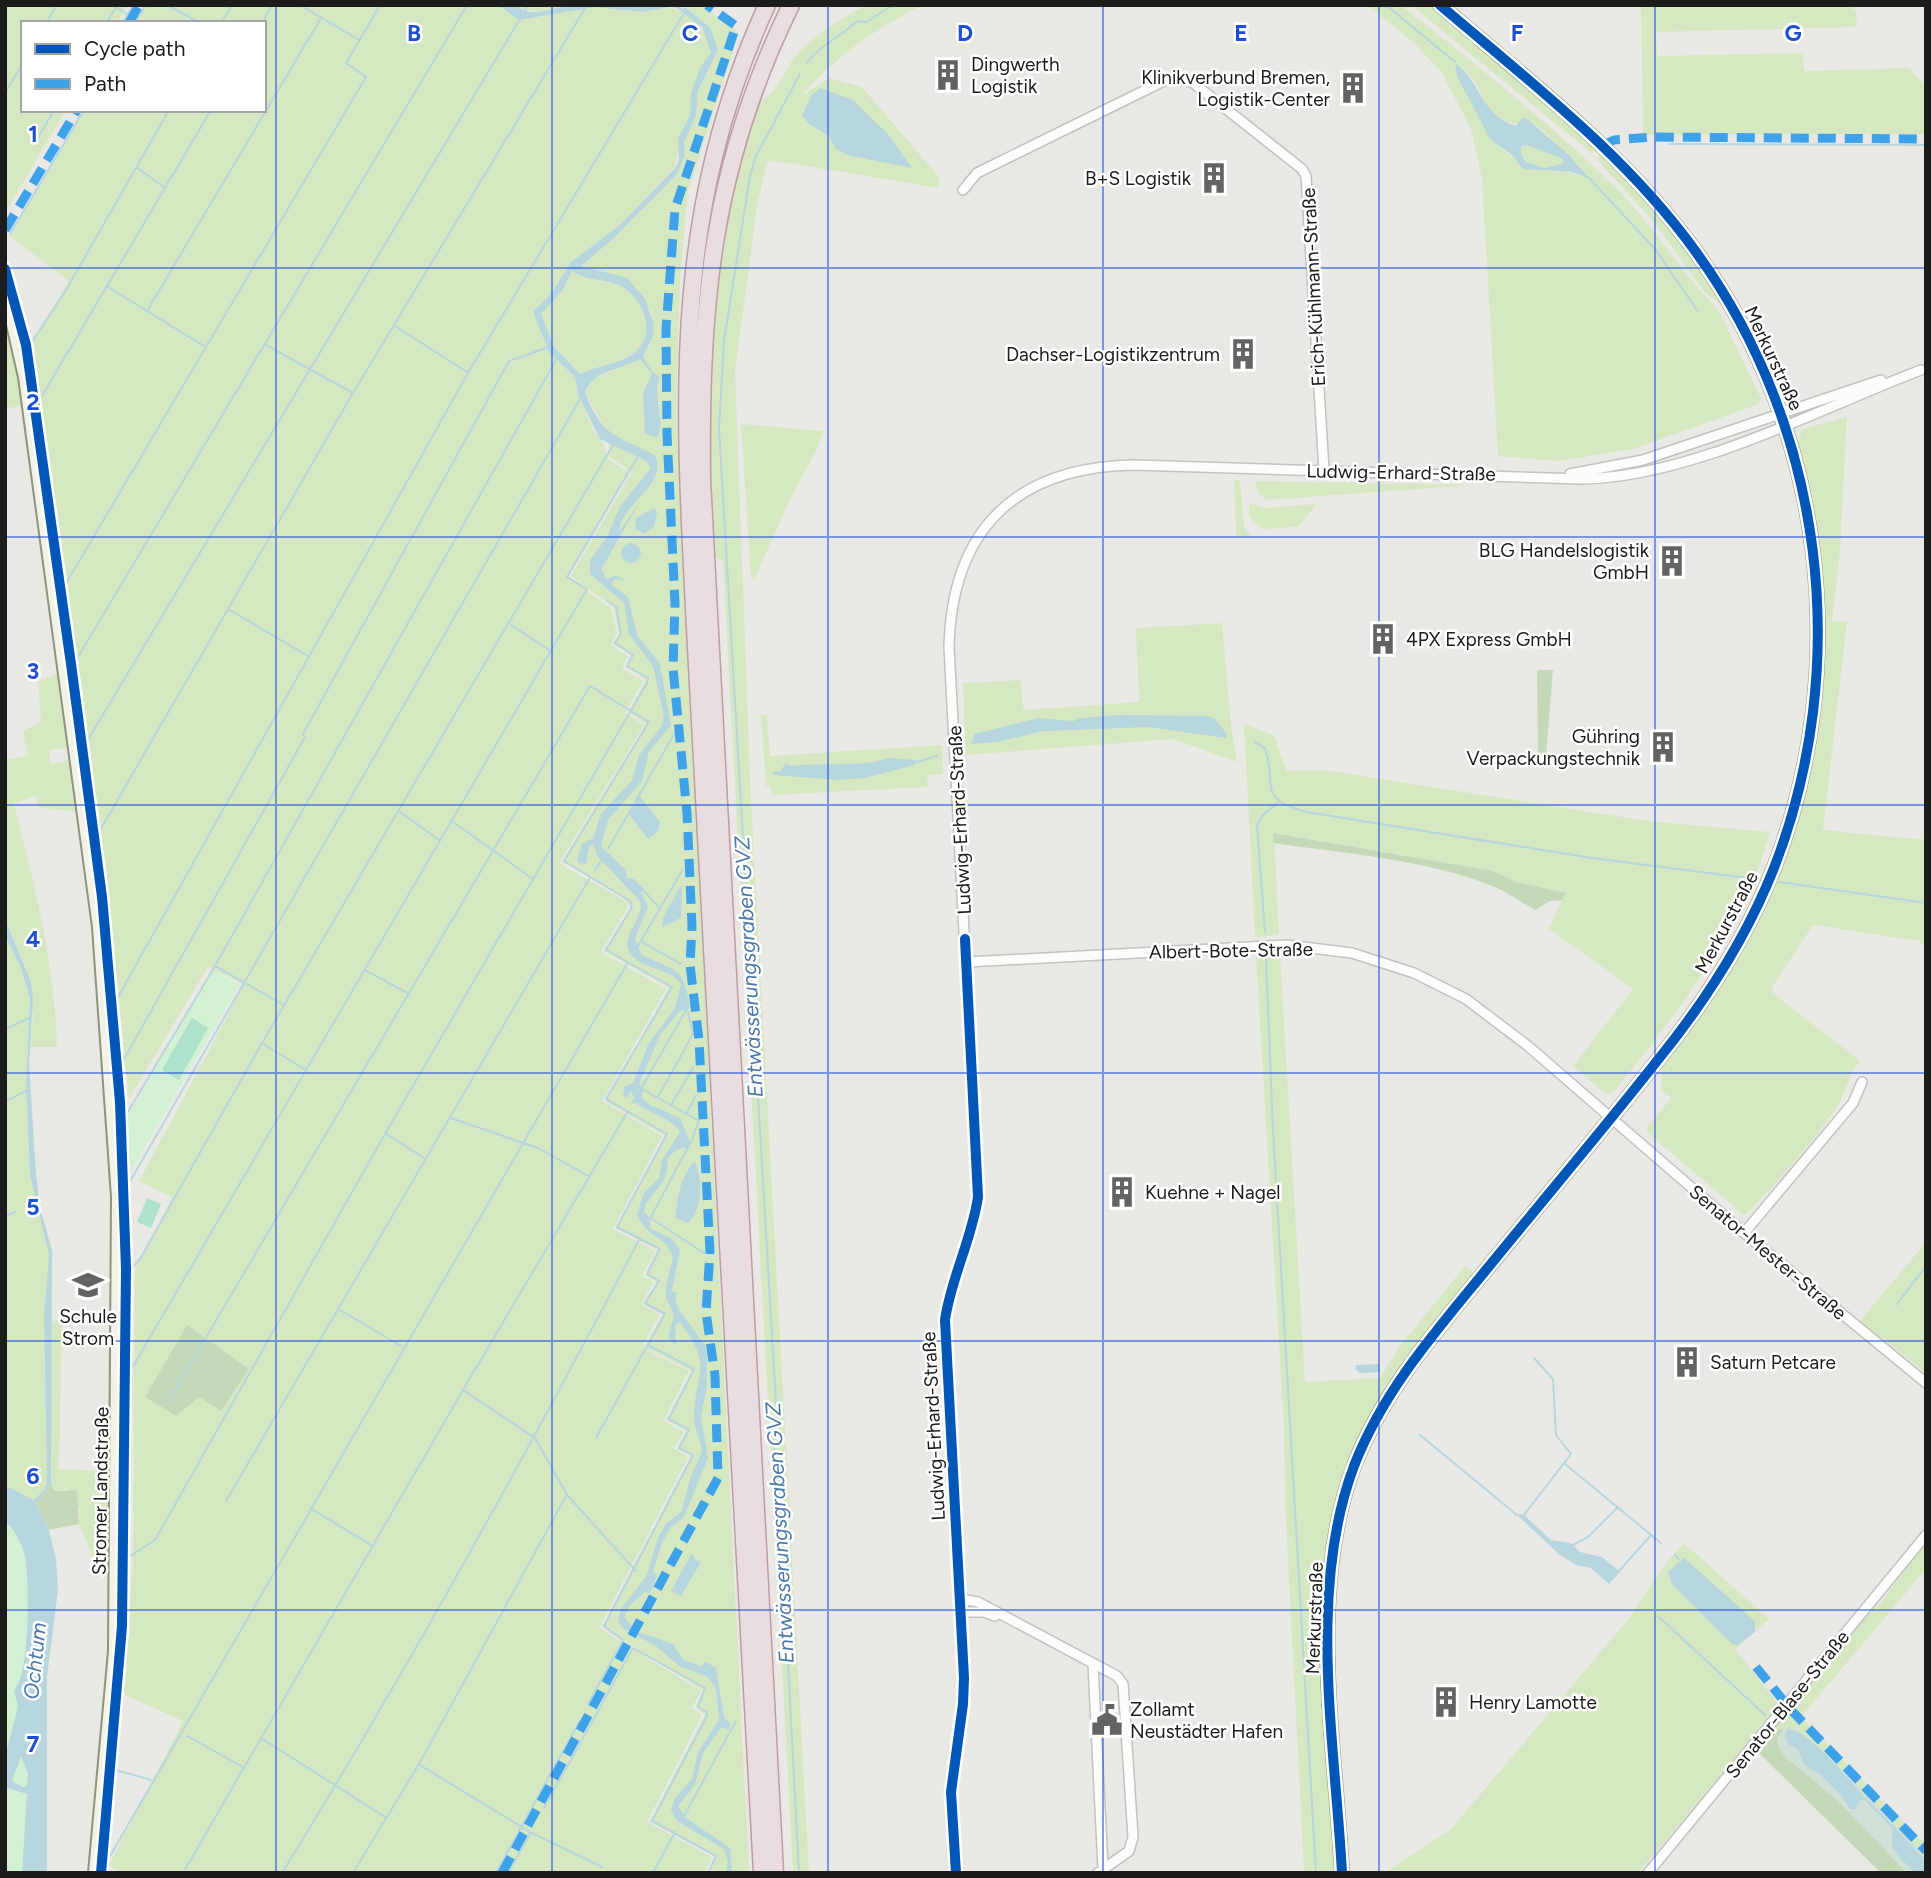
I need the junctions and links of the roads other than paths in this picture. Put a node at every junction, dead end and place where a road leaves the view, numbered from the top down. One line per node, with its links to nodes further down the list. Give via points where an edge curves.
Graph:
1 (767, 5): 22 (highway, via 735,80 707,183 695,246 686,398)
2 (791, 5): 23 (highway, via 752,91 724,181 707,288 701,396)
3 (1440, 5): 7 (street, Merkurstraße, via 1602,145 1671,219 1738,317)
4 (963, 190): 8 (street, Erich-Kühlmann-Straße, via 977,173 1170,78 1192,82 1306,176)
5 (5, 289): 21 (street, Stromer Landstraße, via 25,377 99,927 114,1108 120,1269 116,1621)
6 (1923, 369): 7 (street)
7 (1783, 419): 9 (street, Ludwig-Erhard-Straße, via 1643,460); 9 (street, Ludwig-Erhard-Straße, via 1644,473 1602,479); 12 (street, Merkurstraße, via 1810,526 1818,615 1814,714 1797,798 1773,870 1732,954 1684,1026)
8 (1324, 470): 9 (street, Ludwig-Erhard-Straße); 10 (street, Ludwig-Erhard-Straße, via 1089,467 1032,487 979,535 961,569 950,614)
9 (1558, 476)
10 (967, 962): 12 (street, Albert-Bote-Straße, via 1251,946 1305,946 1352,953 1414,973 1466,999); 16 (street, Ludwig-Erhard-Straße, via 978,1197 945,1320)
11 (1862, 1082): 13 (street, via 1853,1103)
12 (1611, 1118): 13 (street, Senator-Mester-Straße); 25 (street, Merkurstraße, via 1421,1351 1380,1412 1355,1465 1337,1528 1329,1599)
13 (1744, 1233): 14 (street, Senator-Mester-Straße)
14 (1926, 1383)
15 (1926, 1535): 26 (street, Senator-Blase-Straße)
16 (960, 1600): 17 (street, Ludwig-Erhard-Straße); 18 (street, via 978,1602)
17 (961, 1612): 18 (street, via 984,1612); 24 (street, Ludwig-Erhard-Straße, via 963,1704 951,1792)
18 (1010, 1621): 19 (street)
19 (1093, 1664): 20 (street); 20 (street, via 1118,1676 1123,1684 1133,1837 1129,1851)
20 (1101, 1871)
21 (95, 1873)
22 (762, 1873)
23 (775, 1873)
24 (956, 1873)
25 (1342, 1873)
26 (1648, 1873)

